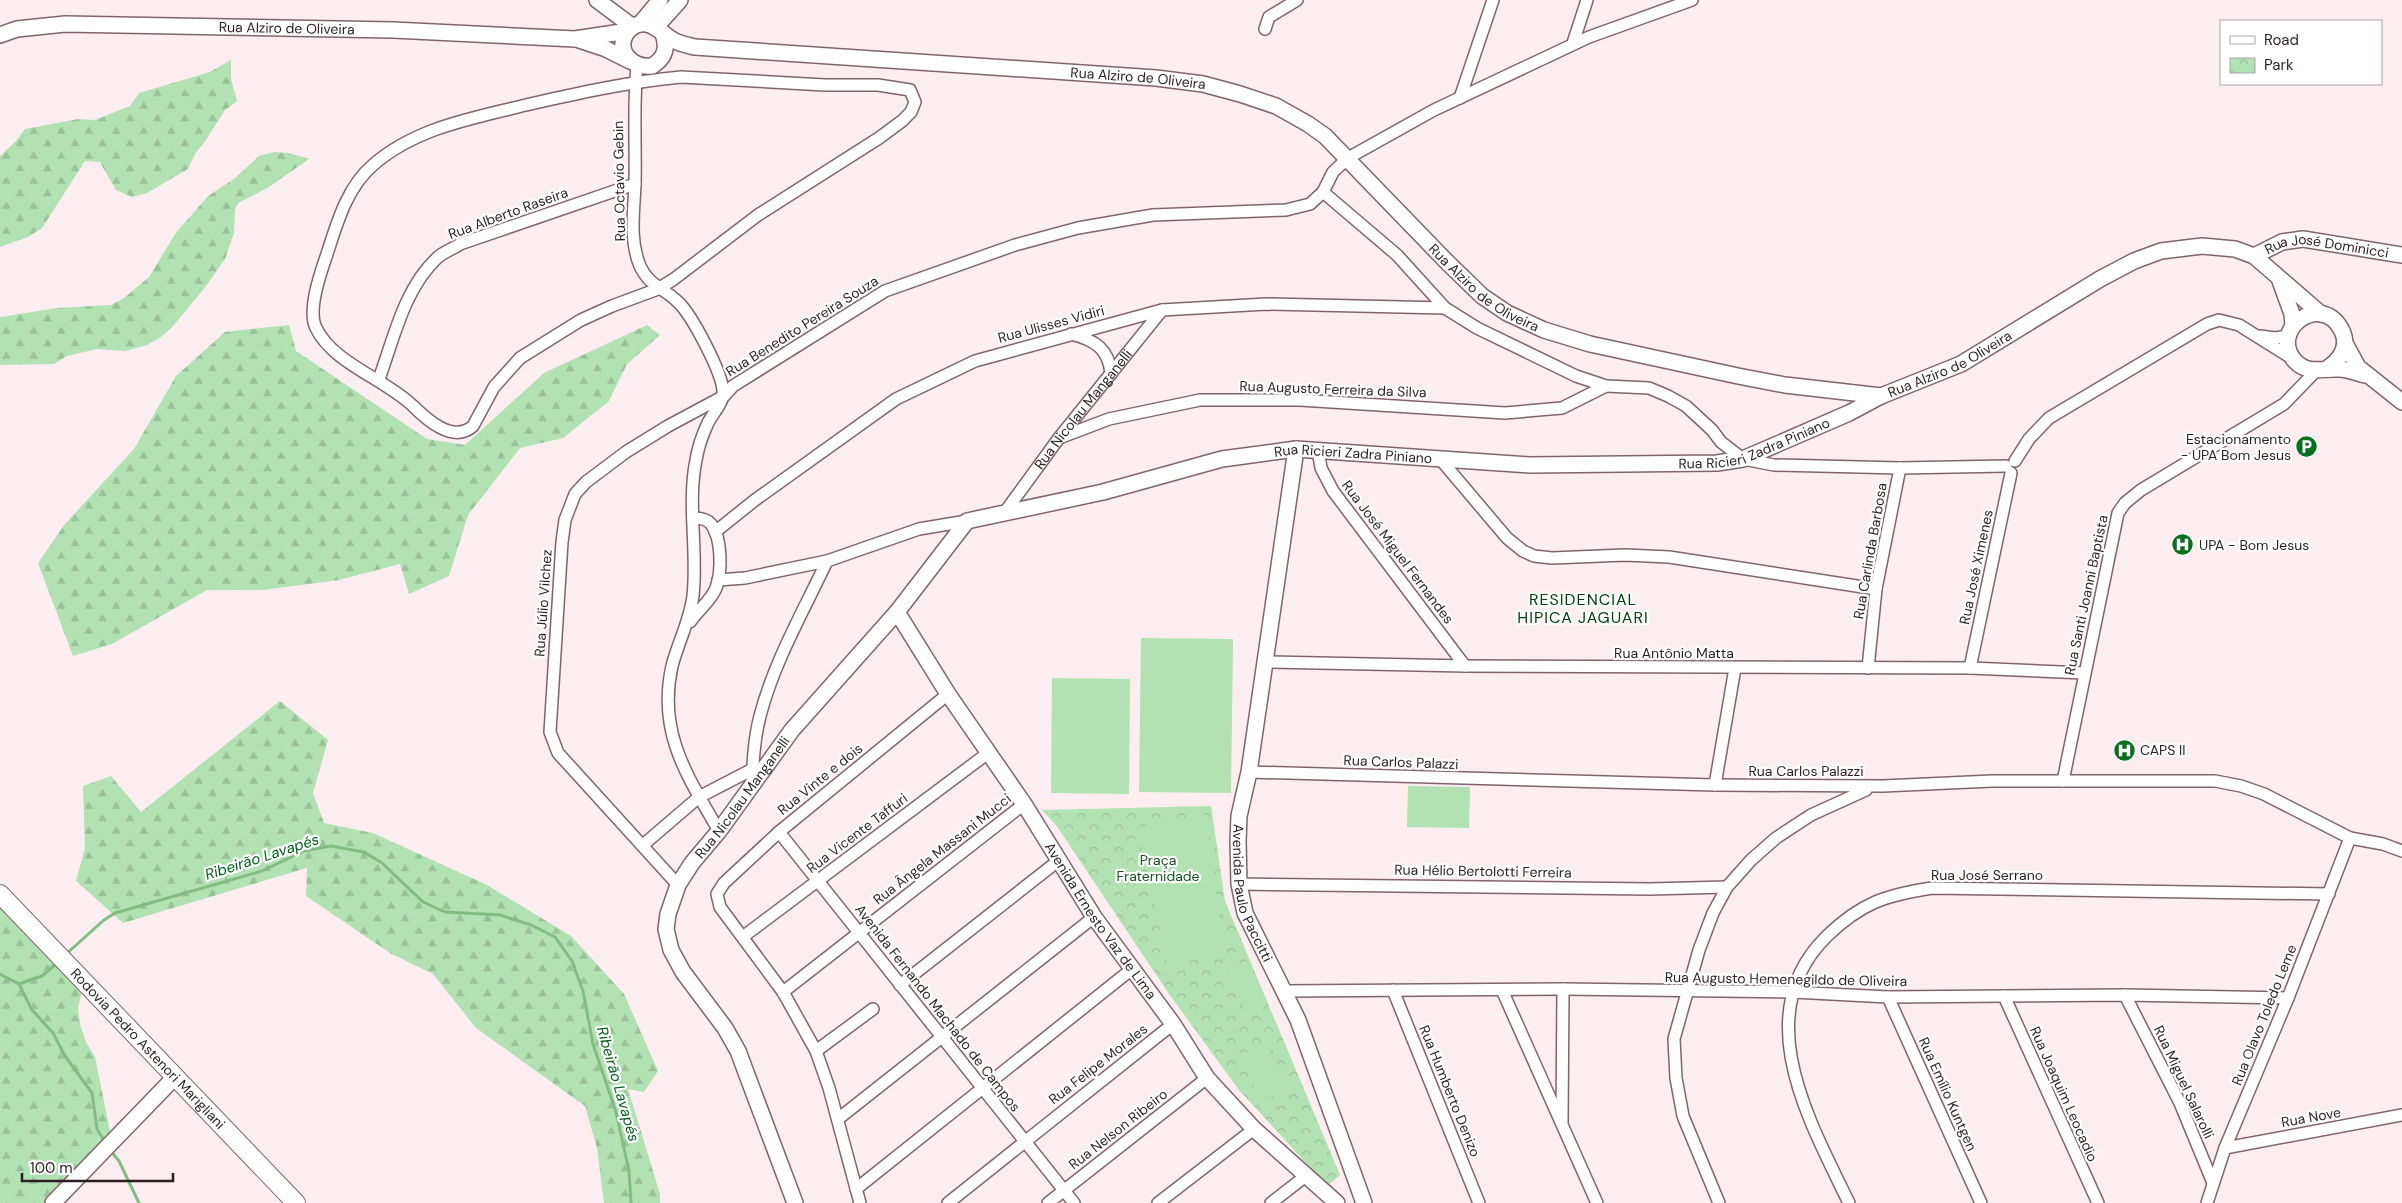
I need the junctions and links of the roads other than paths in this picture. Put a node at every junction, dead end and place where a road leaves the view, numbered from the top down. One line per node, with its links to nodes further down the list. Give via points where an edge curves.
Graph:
1 (597, 0): 8 (street)
2 (660, 0): 8 (street)
3 (680, 0): 10 (street)
4 (1297, 0): 9 (street, via 1269,17)
5 (1493, 0): 18 (street)
6 (1587, 0): 13 (street)
7 (1692, 0): 13 (street, Rua Benedito Pereira Souza)
8 (634, 27): 10 (street, Rua Alziro de Oliveira); 12 (street, Rua Alziro de Oliveira); 16 (street, via 623,46)
9 (1264, 28)
10 (660, 30): 14 (street, Rua Alziro de Oliveira, via 678,42); 15 (street, via 666,49)
11 (0, 36): 12 (street, Rua Alziro de Oliveira, via 17,29 65,24 393,30)
12 (575, 39): 16 (street, Rua Alziro de Oliveira, via 606,48)
13 (1574, 44): 18 (street, Rua Benedito Pereira Souza)
14 (695, 47): 15 (street, Rua Alziro de Oliveira); 19 (street, Rua Alziro de Oliveira, via 1156,78 1203,84 1276,106 1325,136)
15 (659, 62): 16 (street, Rua Alziro de Oliveira, via 652,66)
16 (633, 63): 17 (street, Rua Octavio Gebin)
17 (636, 81): 20 (street, Rua Octavio Gebin); 25 (street, via 681,76 878,85 910,90 915,102 911,112 879,138 758,215); 37 (street, via 443,125 397,148 372,165 352,190 337,222 314,305 315,325 323,340 334,351)
18 (1460, 98): 19 (street, Rua Benedito Pereira Souza)
19 (1348, 158): 21 (street, Rua Benedito Pereira Souza, via 1334,172); 41 (street, Rua Alziro de Oliveira, via 1482,296 1506,313 1544,330 1590,344 1785,385)
20 (635, 184): 25 (street, Rua Octavio Gebin, via 635,250 640,267); 37 (street, Rua Alberto Raseira, via 460,244 438,256 408,299)
21 (1323, 192): 26 (street, via 1397,255); 40 (street, Rua Benedito Pereira Souza, via 1310,204 1294,209 1152,215 1078,228 1015,244 884,291 733,386)
22 (2402, 255): 23 (street, Rua José Dominicci, via 2303,239 2282,242)
23 (2254, 256): 24 (street, Rua Alziro de Oliveira); 41 (street, Rua Alziro de Oliveira, via 2235,249 2202,246 2162,251 2134,260 1961,364)
24 (2280, 280): 28 (street, Rua Alziro de Oliveira); 29 (street, Rua Alziro de Oliveira, via 2292,314)
25 (658, 289): 37 (street, via 581,320 520,358 494,387 468,430 456,432 440,428); 40 (street, Rua Octavio Gebin, via 679,302 686,313 716,366)
26 (1445, 308): 27 (street, Rua Ulisses Vidiri, via 1266,304); 38 (street, via 1576,376)
27 (1162, 310): 30 (street, Rua Ulisses Vidiri); 35 (street, Rua Nicolau Manganelli)
28 (2321, 314): 29 (street, via 2300,318); 32 (street, Rua Alziro de Oliveira, via 2338,324 2344,333)
29 (2291, 331): 31 (street, via 2275,338); 33 (street, Rua Alziro de Oliveira, via 2288,348)
30 (1070, 334): 35 (street, via 1083,337 1105,351); 54 (street, Rua Ulisses Vidiri, via 975,361 896,399 755,500)
31 (2258, 336): 33 (street); 48 (street, via 2228,321 2207,324 2049,418 2028,439)
32 (2345, 343): 34 (street, via 2337,362); 36 (street, Rua Alziro de Oliveira)
33 (2295, 361): 34 (street, Rua Alziro de Oliveira, via 2306,369); 39 (street)
34 (2322, 369): 36 (street, Rua Alziro de Oliveira); 39 (street, Rua Santi Joanni Baptista)
35 (1111, 374): 43 (street, Rua Nicolau Manganelli)
36 (2365, 375): 42 (street, Rua Alziro de Oliveira)
37 (379, 379)
38 (1606, 386): 43 (street, Rua Augusto Ferreira da Silva, via 1562,408 1505,413 1300,400 1200,400 1109,419); 46 (street, via 1649,388 1668,396 1686,406 1721,442)
39 (2298, 389): 67 (street, Rua Santi Joanni Baptista, via 2284,404 2181,464 2125,503 2116,521)
40 (724, 396): 50 (street, Rua Benedito Pereira Souza, via 643,441); 52 (street, via 707,425 696,461)
41 (1881, 396): 46 (street, Rua Ricieri Zadra Piniano)
42 (2402, 402)
43 (1059, 438): 51 (street, Rua Nicolau Manganelli)
44 (1296, 449): 45 (street, Rua Ricieri Zadra Piniano); 51 (street, Rua Ricieri Zadra Piniano, via 1222,459 1103,492); 62 (street, Avenida Paulo Paccitti)
45 (1318, 450): 47 (street, Rua Ricieri Zadra Piniano); 63 (street, Rua José Miguel Fernandes, via 1321,468 1333,491)
46 (1743, 459): 47 (street, Rua Ricieri Zadra Piniano, via 1717,463 1530,465); 49 (street, via 1774,465)
47 (1441, 460): 57 (street, via 1507,538 1534,556 1669,557)
48 (2011, 466): 49 (street); 66 (street, Rua José Ximenes)
49 (1900, 468): 57 (street, Rua Carlinda Barbosa)
50 (586, 482): 81 (street, Rua Júlio Vilchez, via 570,506 562,542 550,732 558,753)
51 (1005, 512): 53 (street, Rua Ricieri Zadra Piniano)
52 (693, 518): 54 (street, via 706,520); 58 (street)
53 (967, 521): 55 (street, Rua Ricieri Zadra Piniano, via 919,529); 60 (street, Rua Nicolau Manganelli)
54 (716, 532): 56 (street)
55 (827, 561): 56 (street, Rua Ricieri Zadra Piniano, via 745,578); 70 (street, via 798,620 760,716)
56 (718, 580): 59 (street, via 712,594)
57 (1876, 589): 65 (street, Rua Carlinda Barbosa)
58 (693, 596): 59 (street); 61 (street)
59 (698, 610): 61 (street)
60 (897, 612): 68 (street, Avenida Ernesto Vaz de Lima); 73 (street, Rua Nicolau Manganelli, via 792,730)
61 (685, 630): 76 (street, via 672,667 669,716 679,759)
62 (1264, 662): 63 (street, Rua Antônio Matta); 71 (street, Avenida Paulo Paccitti)
63 (1465, 666): 64 (street, Rua Antônio Matta)
64 (1735, 668): 65 (street, Rua Antônio Matta); 74 (street)
65 (1868, 668): 66 (street, Rua Antônio Matta)
66 (1970, 668): 67 (street, Rua Antônio Matta)
67 (2084, 673): 72 (street, Rua Santi Joanni Baptista)
68 (948, 694): 69 (street, Avenida Ernesto Vaz de Lima); 79 (street, Rua Vinte e dois)
69 (988, 752): 77 (street, Avenida Ernesto Vaz de Lima); 84 (street, Rua Vicente Taffuri)
70 (753, 769): 73 (street); 76 (street)
71 (1249, 772): 74 (street, Rua Carlos Palazzi); 85 (street, Avenida Paulo Paccitti, via 1239,816)
72 (2062, 781): 75 (street, Rua Carlos Palazzi); 80 (street, Rua Carlos Palazzi, via 2215,781 2241,786 2279,801)
73 (752, 785): 78 (street, Rua Nicolau Manganelli)
74 (1715, 785): 75 (street, Rua Carlos Palazzi)
75 (1883, 786): 87 (street, via 1859,791 1811,815 1776,838)
76 (699, 797): 78 (street); 81 (street)
77 (1024, 804): 83 (street, Avenida Ernesto Vaz de Lima); 91 (street, Rua Ângela Massani Mucci)
78 (719, 831): 86 (street, Rua Nicolau Manganelli)
79 (779, 832): 84 (street, Avenida Fernando Machado de Campos); 92 (street, Rua Vinte e dois, via 724,883 717,894 720,906)
80 (2350, 838): 82 (street, Rua Carlos Palazzi); 89 (street, Rua Olavo Toledo Leme)
81 (642, 845): 86 (street)
82 (2402, 851)
83 (1058, 861): 90 (street, Avenida Ernesto Vaz de Lima); 94 (street)
84 (818, 881): 91 (street, Avenida Fernando Machado de Campos); 92 (street, Rua Vicente Taffuri)
85 (1239, 884): 87 (street, Rua Hélio Bertolotti Ferreira); 98 (street, Avenida Paulo Paccitti, via 1245,913)
86 (678, 885): 127 (street, Rua Nicolau Manganelli, via 666,929 671,950 738,1051)
87 (1727, 887): 99 (street, via 1713,912)
88 (0, 894): 110 (main road, Rodovia Pedro Astenori Marigliani)
89 (2329, 894): 101 (street, Rua José Serrano, via 1932,888 1893,894 1842,921 1802,966); 105 (street, Rua Olavo Toledo Leme)
90 (1094, 917): 93 (street, Avenida Ernesto Vaz de Lima); 108 (street)
91 (860, 933): 94 (street, Avenida Fernando Machado de Campos); 100 (street, Rua Ângela Massani Mucci)
92 (744, 936): 100 (street)
93 (1132, 969): 107 (street, Avenida Ernesto Vaz de Lima); 112 (street)
94 (900, 985): 108 (street, Avenida Fernando Machado de Campos)
95 (1563, 988): 97 (street, Rua Augusto Hemenegildo de Oliveira); 99 (street, Rua Augusto Hemenegildo de Oliveira); 115 (street)
96 (1393, 990): 97 (street, Rua Augusto Hemenegildo de Oliveira); 98 (street, Rua Augusto Hemenegildo de Oliveira); 135 (street, Rua Humberto Denizo)
97 (1502, 990): 115 (street)
98 (1284, 991): 120 (street, Avenida Paulo Paccitti, via 1298,1020)
99 (1686, 991): 101 (street, Rua Augusto Hemenegildo de Oliveira); 137 (street, via 1674,1039 1676,1078 1683,1116)
100 (783, 992): 109 (street)
101 (1794, 992): 104 (street, Rua Augusto Hemenegildo de Oliveira); 138 (street, Rua José Serrano, via 1787,1029 1795,1077 1810,1122)
102 (2124, 995): 103 (street, Rua Augusto Hemenegildo de Oliveira); 105 (street, Rua Augusto Hemenegildo de Oliveira); 121 (street, Rua Miguel Salarolli, via 2180,1103)
103 (2004, 996): 104 (street, Rua Augusto Hemenegildo de Oliveira); 140 (street, Rua Joaquim Leocadio)
104 (1888, 997): 139 (street, Rua Emílio Kuntgen)
105 (2288, 998): 118 (street, Rua Olavo Toledo Leme)
106 (872, 1009): 109 (street)
107 (1174, 1024): 111 (street, Avenida Ernesto Vaz de Lima); 117 (street, Rua Felipe Morales)
108 (941, 1037): 112 (street, Avenida Fernando Machado de Campos); 114 (street)
109 (816, 1052): 114 (street)
110 (174, 1078): 125 (street); 126 (main road, Rodovia Pedro Astenori Marigliani)
111 (1207, 1078): 116 (street, Avenida Ernesto Vaz de Lima); 123 (street, Rua Nelson Ribeiro)
112 (983, 1088): 117 (street, Avenida Fernando Machado de Campos); 122 (street)
113 (2402, 1115): 118 (street, Rua Nove)
114 (838, 1120): 122 (street)
115 (1562, 1126): 136 (street)
116 (1254, 1129): 119 (street, Avenida Ernesto Vaz de Lima); 132 (street)
117 (1025, 1141): 123 (street, Avenida Fernando Machado de Campos); 129 (street, Rua Felipe Morales)
118 (2225, 1148): 121 (street, Rua Olavo Toledo Leme)
119 (1307, 1175): 124 (street, Avenida Ernesto Vaz de Lima); 133 (street)
120 (1357, 1182): 124 (street); 134 (street, Avenida Paulo Paccitti)
121 (2213, 1184): 141 (street, Rua Olavo Toledo Leme)
122 (856, 1189): 128 (street)
123 (1064, 1190): 130 (street, Rua Nelson Ribeiro); 131 (street, Avenida Fernando Machado de Campos)
124 (1337, 1202)
125 (54, 1203)
126 (296, 1203)
127 (795, 1203)
128 (860, 1203)
129 (948, 1203)
130 (1048, 1203)
131 (1074, 1203)
132 (1158, 1203)
133 (1271, 1203)
134 (1364, 1203)
135 (1479, 1203)
136 (1597, 1203)
137 (1719, 1203)
138 (1849, 1203)
139 (1981, 1203)
140 (2098, 1203)
141 (2207, 1203)

